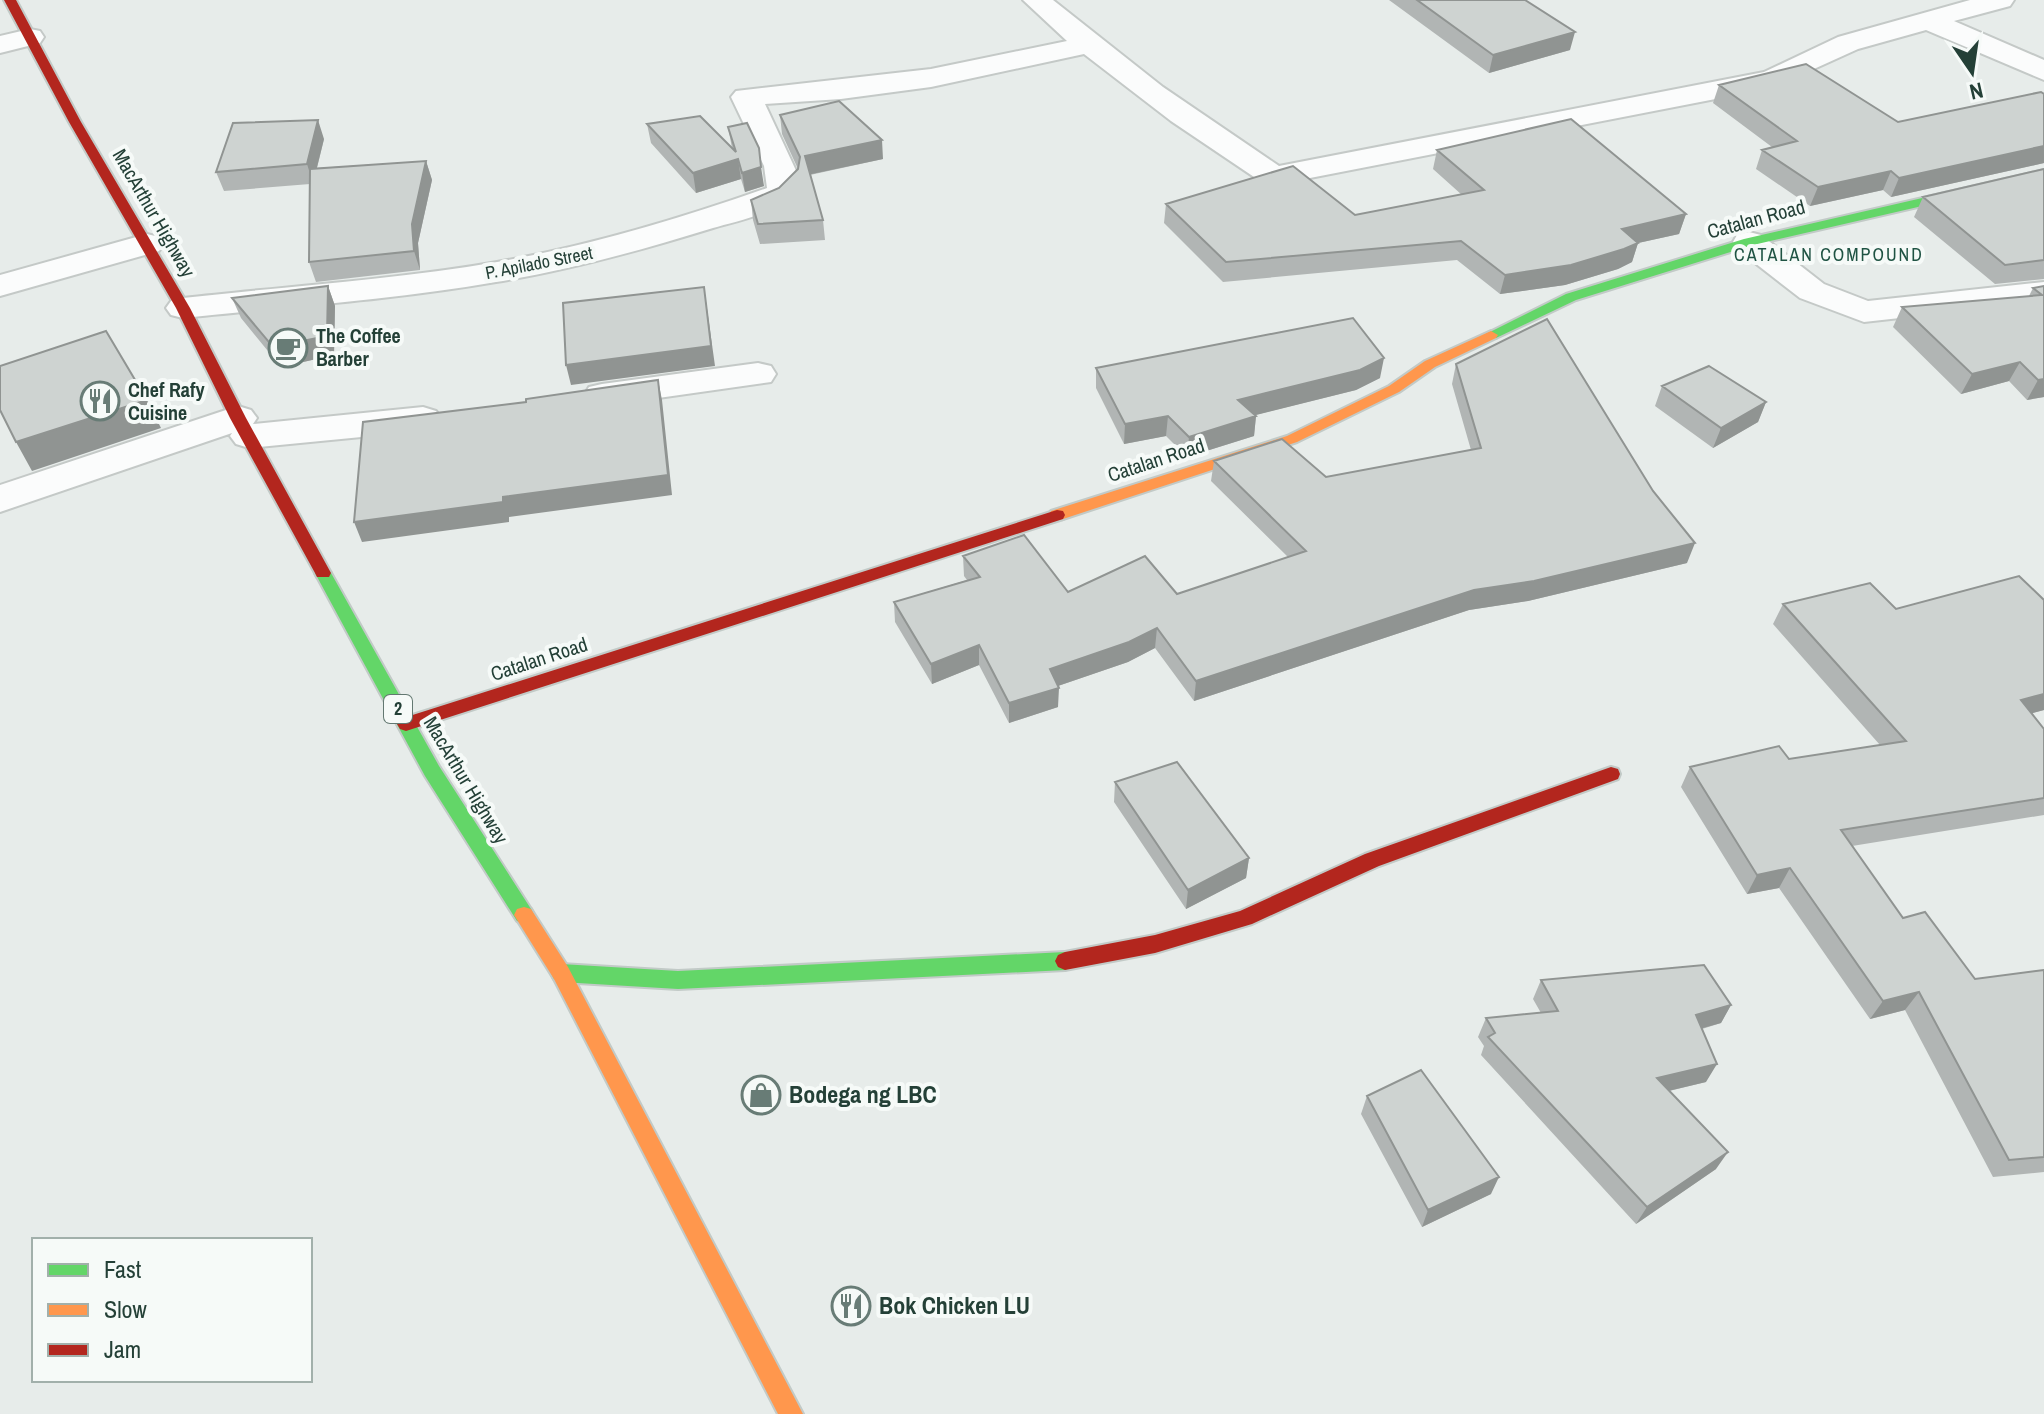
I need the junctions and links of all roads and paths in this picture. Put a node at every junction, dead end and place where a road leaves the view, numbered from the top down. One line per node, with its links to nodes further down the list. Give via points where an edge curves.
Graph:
1 (10, 0): 5 (street, MacArthur Highway / 2)
2 (1037, 0): 7 (street)
3 (2000, 0): 4 (street)
4 (1930, 21): 7 (street, via 1848,43 1772,79 1274,176 1179,115); 8 (street)
5 (30, 37): 6 (street); 11 (street, MacArthur Highway / 2)
6 (0, 45)
7 (1087, 45): 14 (street, P. Apilado Street, via 931,78 746,97 785,183 778,195 680,230 495,272)
8 (2044, 71)
9 (2044, 174): 10 (street, Catalan Road)
10 (1749, 242): 13 (street, via 1812,291 1864,312); 20 (street, Catalan Road, via 1571,297 1430,364 1394,389 1292,439)
11 (147, 244): 12 (street); 14 (street, MacArthur Highway / 2)
12 (0, 286)
13 (2044, 292)
14 (183, 308): 18 (street, MacArthur Highway / 2)
15 (758, 374): 16 (street)
16 (570, 399)
17 (460, 414): 18 (street, via 382,425)
18 (244, 427): 19 (street); 20 (street, MacArthur Highway / 2)
19 (0, 499)
20 (406, 724): 22 (street, MacArthur Highway / 2)
21 (1611, 774): 22 (street, via 1372,860 1245,918 1072,961 678,980)
22 (561, 973): 23 (street, MacArthur Highway / 2)
23 (791, 1414)

